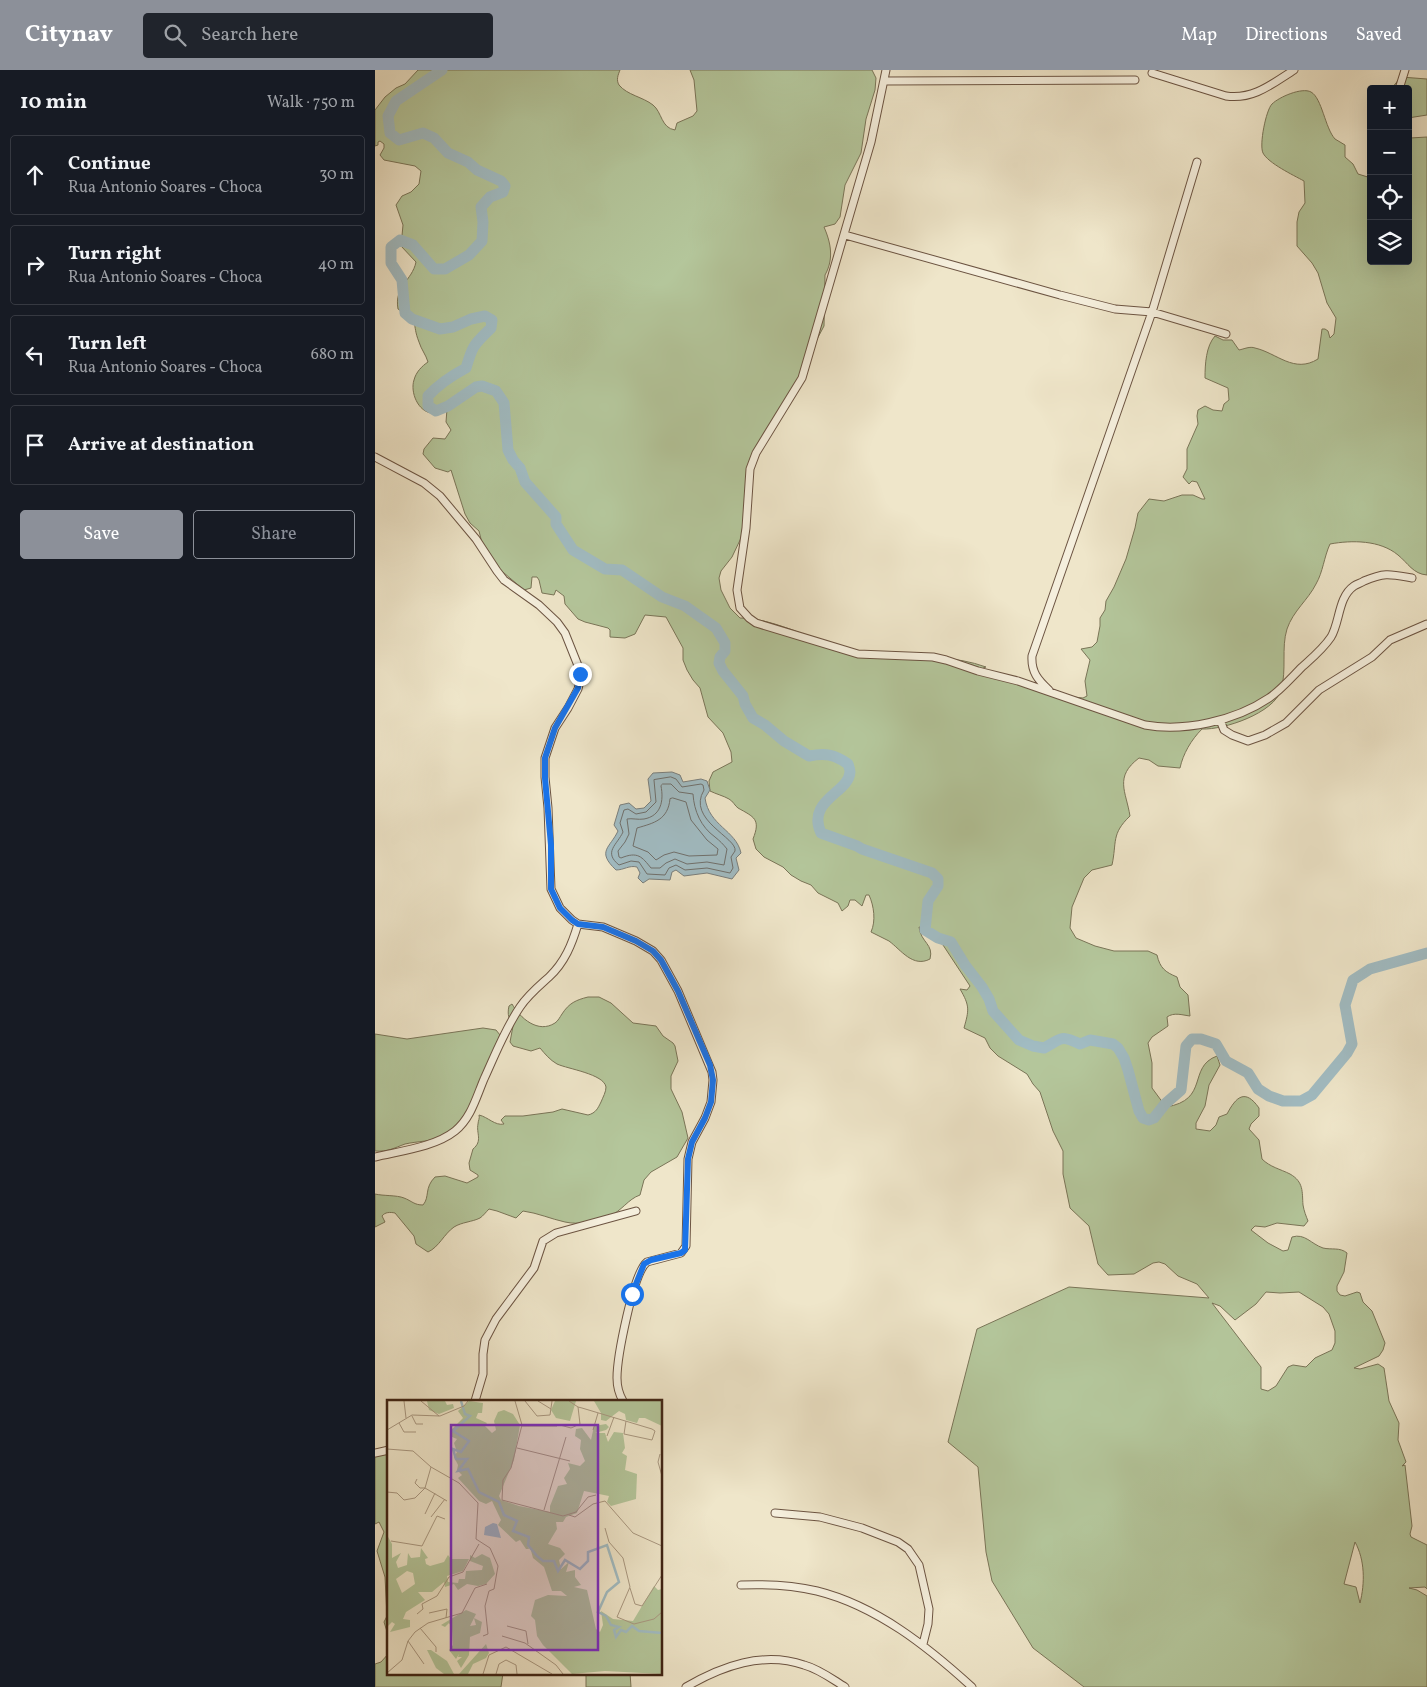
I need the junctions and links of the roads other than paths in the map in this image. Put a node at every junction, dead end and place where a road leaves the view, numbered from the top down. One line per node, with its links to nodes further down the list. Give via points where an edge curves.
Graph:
1 (886, 70): 6 (street)
2 (1293, 70): 4 (street, via 1262,91 1235,98)
3 (1405, 70): 7 (street)
4 (1152, 73)
5 (1135, 80): 6 (street)
6 (885, 81): 9 (street)
7 (1400, 85)
8 (1197, 162): 10 (street)
9 (845, 235): 10 (street, via 1086,302 1115,309); 15 (street, via 802,378 752,462 737,590 740,608 756,623 843,651 933,657)
10 (1152, 312): 11 (street); 15 (street, via 1032,656 1034,674)
11 (1226, 334)
12 (375, 457): 17 (street, via 440,496 505,580 539,605 565,633 579,668 579,681 552,736 545,758 545,778 551,889 560,908)
13 (1412, 578): 16 (street, via 1383,574 1354,586 1344,598 1334,631 1320,651 1269,698)
14 (1427, 624): 16 (street, via 1390,640 1372,657 1319,690 1286,723 1265,735 1248,741 1224,730)
15 (1051, 692): 16 (street, via 1162,728 1195,726)
16 (1220, 720)
17 (578, 924): 18 (street, via 571,947 561,963 528,996 516,1014 464,1122 436,1142); 21 (street, via 603,927 636,941 661,960 678,991 710,1065 713,1080 709,1108 692,1142 688,1159 685,1250 644,1264 632,1294 617,1378)
18 (375, 1157)
19 (635, 1211): 20 (street, via 556,1233 543,1240 534,1268 485,1340 483,1374)
20 (475, 1400)
21 (623, 1400)
22 (775, 1513): 24 (street, via 820,1517 854,1526 898,1542 908,1549 919,1565 929,1609)
23 (741, 1584): 24 (street, via 785,1585 818,1591 849,1602)
24 (923, 1644): 27 (street)
25 (686, 1687): 26 (street, via 724,1667 768,1659 805,1665)
26 (845, 1687)
27 (972, 1687)

